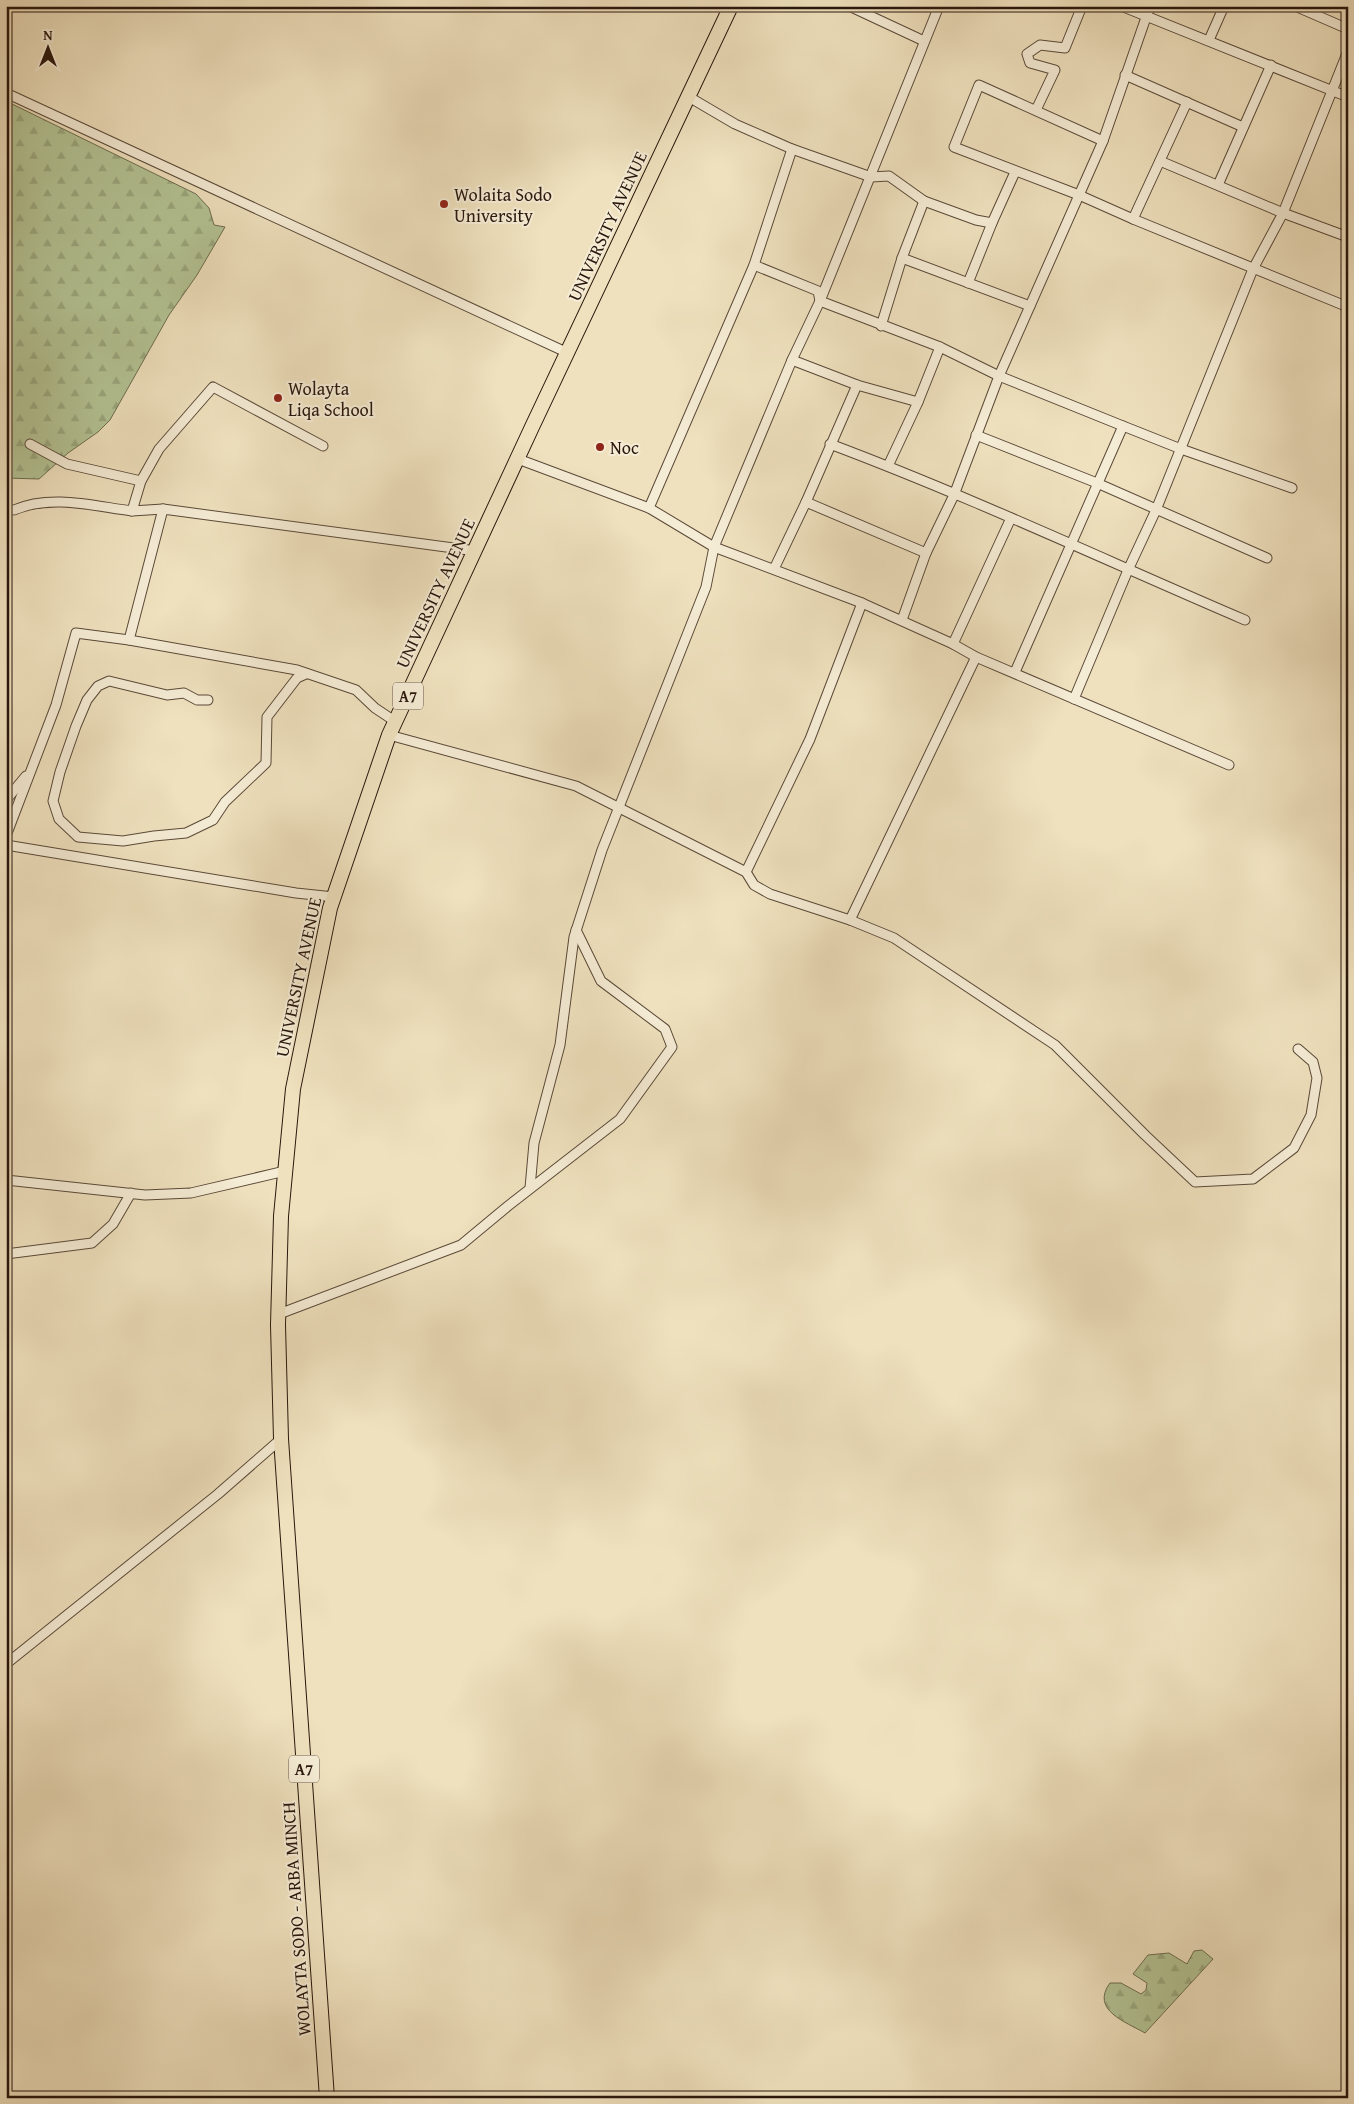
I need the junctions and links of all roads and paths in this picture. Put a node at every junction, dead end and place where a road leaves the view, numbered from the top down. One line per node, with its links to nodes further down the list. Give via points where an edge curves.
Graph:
1 (731, 6): 19 (highway, UNIVERSITY AVENUE / A7)
2 (849, 6): 9 (street)
3 (939, 6): 13 (street)
4 (1082, 6): 22 (street, via 1065,48 1040,45 1027,54 1030,63 1054,70)
5 (1121, 6): 10 (street)
6 (1150, 6): 10 (street)
7 (1224, 6): 12 (street)
8 (1295, 6): 11 (street)
9 (865, 10): 13 (street)
10 (1145, 16): 12 (street); 16 (street)
11 (1348, 30)
12 (1209, 40): 15 (street)
13 (924, 41): 28 (street)
14 (1348, 51): 17 (street)
15 (1272, 65): 17 (street); 23 (street)
16 (1126, 75): 21 (street); 24 (street)
17 (1331, 90): 20 (street); 32 (street)
18 (6, 93): 45 (street)
19 (689, 97): 25 (street, via 735,124); 45 (highway, UNIVERSITY AVENUE / A7)
20 (1348, 97)
21 (1187, 102): 23 (street); 26 (street)
22 (1036, 110): 24 (street); 27 (street, via 979,85 954,147)
23 (1243, 127): 29 (street)
24 (1103, 140): 30 (street)
25 (792, 149): 28 (street); 37 (street)
26 (1160, 161): 29 (street); 33 (street)
27 (1015, 172): 30 (street); 34 (street)
28 (871, 177): 31 (street, via 889,176); 40 (street)
29 (1218, 185): 32 (street)
30 (1079, 195): 33 (street); 41 (street)
31 (924, 201): 34 (street); 36 (street)
32 (1283, 213): 35 (street); 38 (street)
33 (1133, 219): 38 (street)
34 (992, 223): 39 (street)
35 (1347, 235)
36 (902, 258): 39 (street); 43 (street)
37 (754, 265): 40 (street, via 818,291); 64 (street)
38 (1253, 269): 42 (street); 55 (street)
39 (968, 283): 41 (street)
40 (820, 301): 43 (street); 46 (street)
41 (1030, 306): 47 (street)
42 (1348, 307)
43 (881, 326): 44 (street)
44 (940, 347): 47 (street); 49 (street)
45 (568, 354): 56 (highway, UNIVERSITY AVENUE / A7)
46 (792, 360): 48 (street); 70 (street)
47 (999, 376): 50 (street); 51 (street)
48 (857, 386): 49 (street); 53 (street)
49 (918, 402): 57 (street)
50 (1123, 426): 55 (street); 59 (street)
51 (976, 435): 59 (street); 61 (street)
52 (30, 444): 58 (street, via 67,464)
53 (830, 444): 57 (street); 62 (street)
54 (323, 446): 58 (street, via 213,387 159,449)
55 (1181, 449): 60 (street); 66 (street)
56 (518, 459): 64 (street); 71 (highway, UNIVERSITY AVENUE / A7)
57 (888, 466): 61 (street)
58 (141, 481): 67 (street)
59 (1097, 483): 66 (street); 69 (street)
60 (1292, 488)
61 (954, 495): 68 (street); 72 (street)
62 (806, 502): 72 (street); 74 (street)
63 (163, 508): 67 (street); 71 (street); 79 (street)
64 (650, 508): 70 (street)
65 (14, 510): 67 (street, via 48,501)
66 (1156, 510): 73 (street); 75 (street)
67 (132, 511)
68 (1011, 518): 69 (street); 80 (street)
69 (1070, 545): 75 (street); 82 (street)
70 (714, 546): 74 (street); 91 (street, via 706,587)
71 (476, 550): 86 (highway, UNIVERSITY AVENUE / A7)
72 (926, 553): 77 (street)
73 (1267, 558)
74 (774, 569): 76 (street)
75 (1128, 570): 78 (street); 84 (street)
76 (862, 603): 77 (street); 94 (street, via 810,739)
77 (902, 620): 80 (street)
78 (1245, 620)
79 (129, 640): 83 (street); 89 (street, via 76,633 56,705)
80 (953, 644): 81 (street)
81 (976, 657): 82 (street); 96 (street)
82 (1014, 672): 84 (street)
83 (306, 674): 85 (street, via 296,678 267,717 266,763 225,802 212,820 186,834 123,841 78,837 59,819 53,801 60,772 83,708 98,686 109,681 167,695 184,693 197,700); 86 (street, via 356,690)
84 (1074, 699): 88 (street)
85 (208, 700)
86 (396, 722): 87 (highway, UNIVERSITY AVENUE / A7)
87 (389, 735): 91 (street, via 576,786); 95 (highway, UNIVERSITY AVENUE / A7)
88 (1229, 765)
89 (31, 770): 90 (street); 92 (street)
90 (8, 795)
91 (618, 808): 94 (street); 97 (street)
92 (6, 836)
93 (6, 845): 95 (street)
94 (746, 872): 96 (street, via 754,885 770,894)
95 (334, 897): 99 (highway, UNIVERSITY AVENUE / A7, via 293,1089)
96 (850, 920): 98 (street, via 894,938 1055,1044 1195,1182 1253,1179 1294,1148 1311,1115 1317,1078 1313,1062)
97 (576, 930): 101 (street, via 560,1045 534,1143); 101 (street, via 601,980 665,1029 672,1047 620,1118)
98 (1298, 1048)
99 (285, 1171): 102 (street, via 191,1193); 104 (highway, UNIVERSITY AVENUE / A7)
100 (6, 1180): 102 (street)
101 (530, 1188): 104 (street, via 461,1245)
102 (131, 1193): 103 (street, via 113,1224 92,1243)
103 (6, 1254)
104 (278, 1314): 105 (highway, UNIVERSITY AVENUE / A7)
105 (281, 1439): 106 (street, via 218,1494); 107 (highway, WOLAYTA SODO - ARBA MINCH / A7)
106 (6, 1664)
107 (326, 2098)

